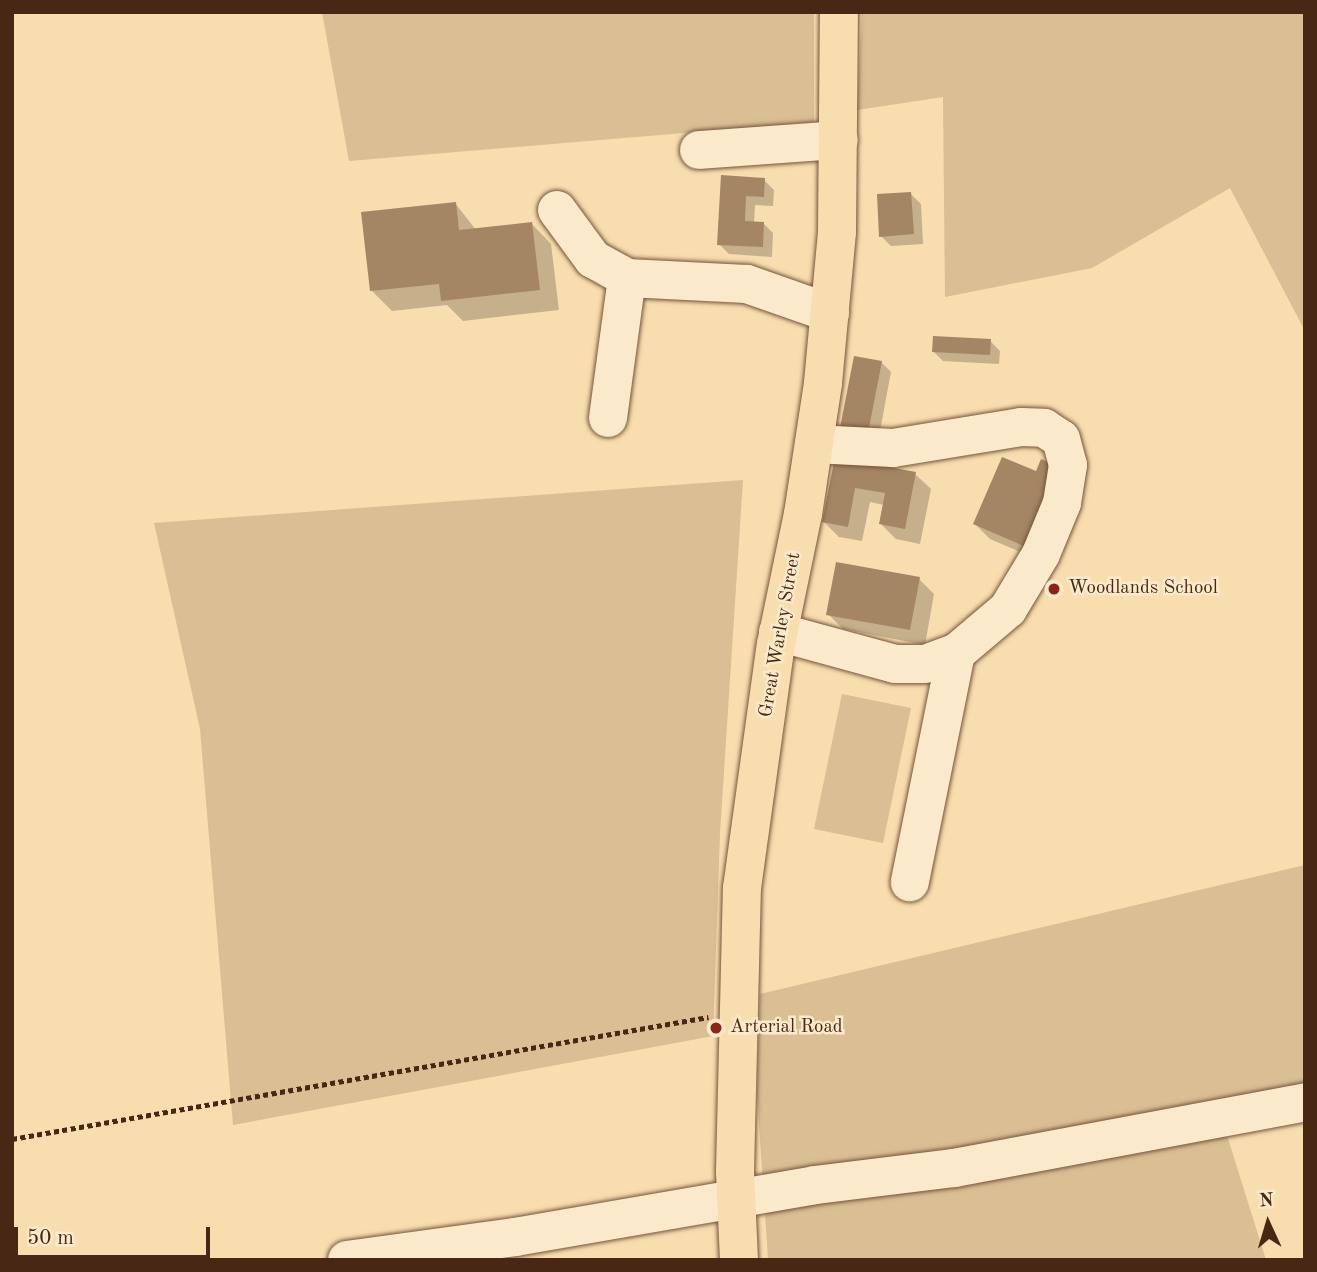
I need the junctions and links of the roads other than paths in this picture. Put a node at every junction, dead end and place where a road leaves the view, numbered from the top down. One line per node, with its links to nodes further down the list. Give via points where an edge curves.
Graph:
1 (839, 12): 2 (main road, Great Warley Street)
2 (839, 140): 3 (lane); 6 (main road, Great Warley Street)
3 (699, 150)
4 (557, 210): 5 (lane, via 593,259)
5 (627, 278): 6 (lane, via 747,284); 7 (lane)
6 (830, 313): 8 (main road, Great Warley Street)
7 (608, 418)
8 (814, 444): 9 (main road, Great Warley Street); 10 (lane, via 893,448 1021,428 1044,428 1061,439 1068,465 1062,503 1041,554 1008,609)
9 (778, 632): 10 (lane, via 895,664 925,664); 13 (main road, Great Warley Street, via 742,888)
10 (956, 653): 11 (lane)
11 (910, 882)
12 (1305, 1102): 13 (lane, via 954,1168)
13 (736, 1197): 14 (lane, via 515,1237); 15 (main road, Great Warley Street)
14 (346, 1260)
15 (739, 1260)

